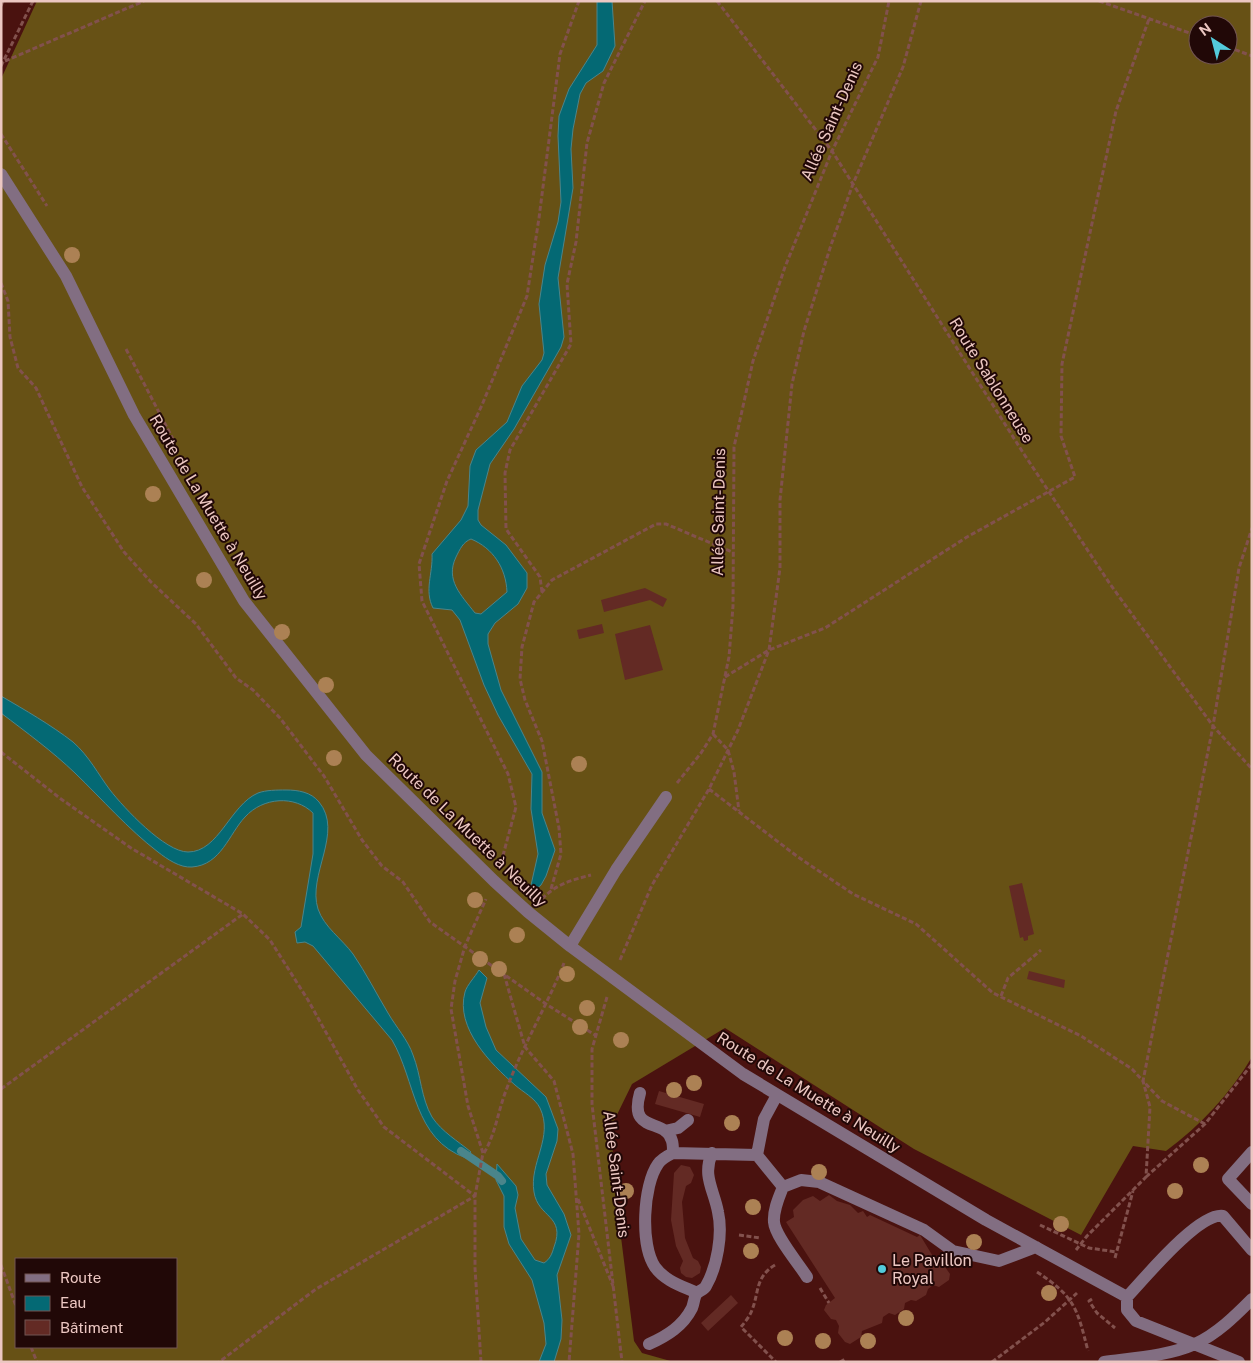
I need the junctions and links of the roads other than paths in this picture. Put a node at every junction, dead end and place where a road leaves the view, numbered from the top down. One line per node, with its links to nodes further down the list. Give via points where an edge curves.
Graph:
1 (1, 174): 3 (street, Route de La Muette à Neuilly, via 66,276 134,415 244,601 366,756 494,881)
2 (666, 797): 3 (street)
3 (570, 946): 5 (street, Route de La Muette à Neuilly, via 743,1074)
4 (640, 1093): 7 (street, via 638,1116 647,1125)
5 (778, 1095): 11 (street, via 764,1119); 14 (street, Route de La Muette à Neuilly)
6 (688, 1120): 7 (street, via 678,1128)
7 (665, 1131): 8 (street, via 672,1140)
8 (673, 1152): 10 (street); 17 (street, via 657,1165 648,1188 646,1235 654,1265 666,1279)
9 (1252, 1152): 13 (street, via 1228,1179)
10 (712, 1154): 11 (street); 17 (street, via 706,1166 720,1228 713,1269 705,1288)
11 (757, 1155): 12 (street)
12 (783, 1187): 14 (street, via 801,1180 819,1182 924,1230 953,1251 961,1253 999,1261); 16 (street, via 774,1221)
13 (1252, 1204)
14 (1036, 1247): 18 (street, Route de La Muette à Neuilly)
15 (1252, 1250): 18 (street, via 1222,1216 1216,1215 1197,1226)
16 (807, 1276)
17 (697, 1293): 20 (street, via 680,1324 670,1334)
18 (1127, 1296): 21 (street, via 1127,1310 1136,1321)
19 (1252, 1298): 21 (street, via 1229,1322)
20 (649, 1344)
21 (1195, 1344): 22 (street, via 1150,1356); 23 (street)
22 (1104, 1362)
23 (1239, 1362)

